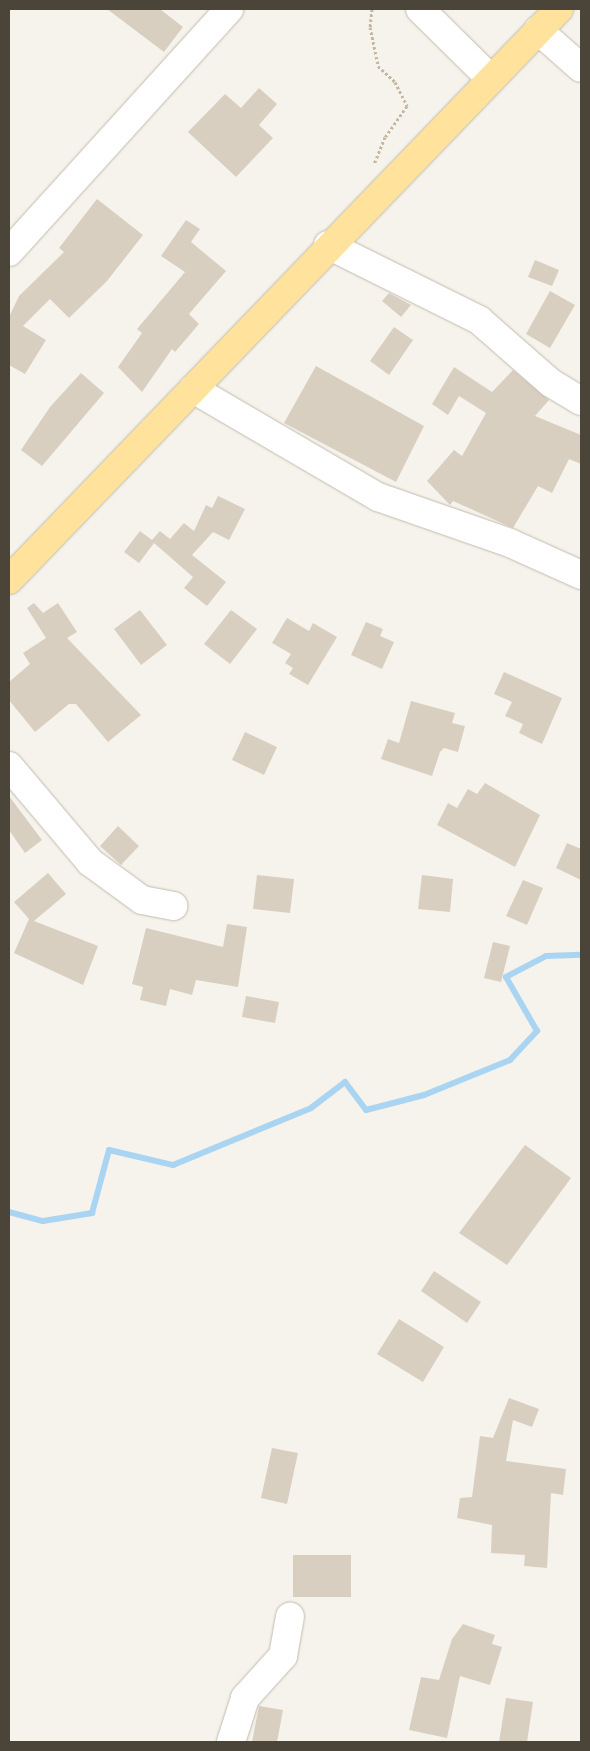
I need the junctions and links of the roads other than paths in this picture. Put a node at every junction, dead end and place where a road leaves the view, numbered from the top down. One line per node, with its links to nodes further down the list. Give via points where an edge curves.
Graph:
1 (229, 9): 8 (street)
2 (420, 9): 6 (street)
3 (559, 9): 4 (main road)
4 (538, 30): 5 (street); 6 (main road)
5 (581, 68)
6 (491, 79): 7 (main road)
7 (328, 245): 9 (main road); 10 (street, via 479,320 551,383)
8 (9, 252)
9 (193, 389): 11 (street, via 378,497 510,543); 12 (main road)
10 (581, 401)
11 (581, 575)
12 (9, 580)
13 (9, 766): 14 (street, via 90,862 142,900)
14 (173, 906)
15 (290, 1617): 16 (street, via 283,1656 245,1698)
16 (231, 1742)

